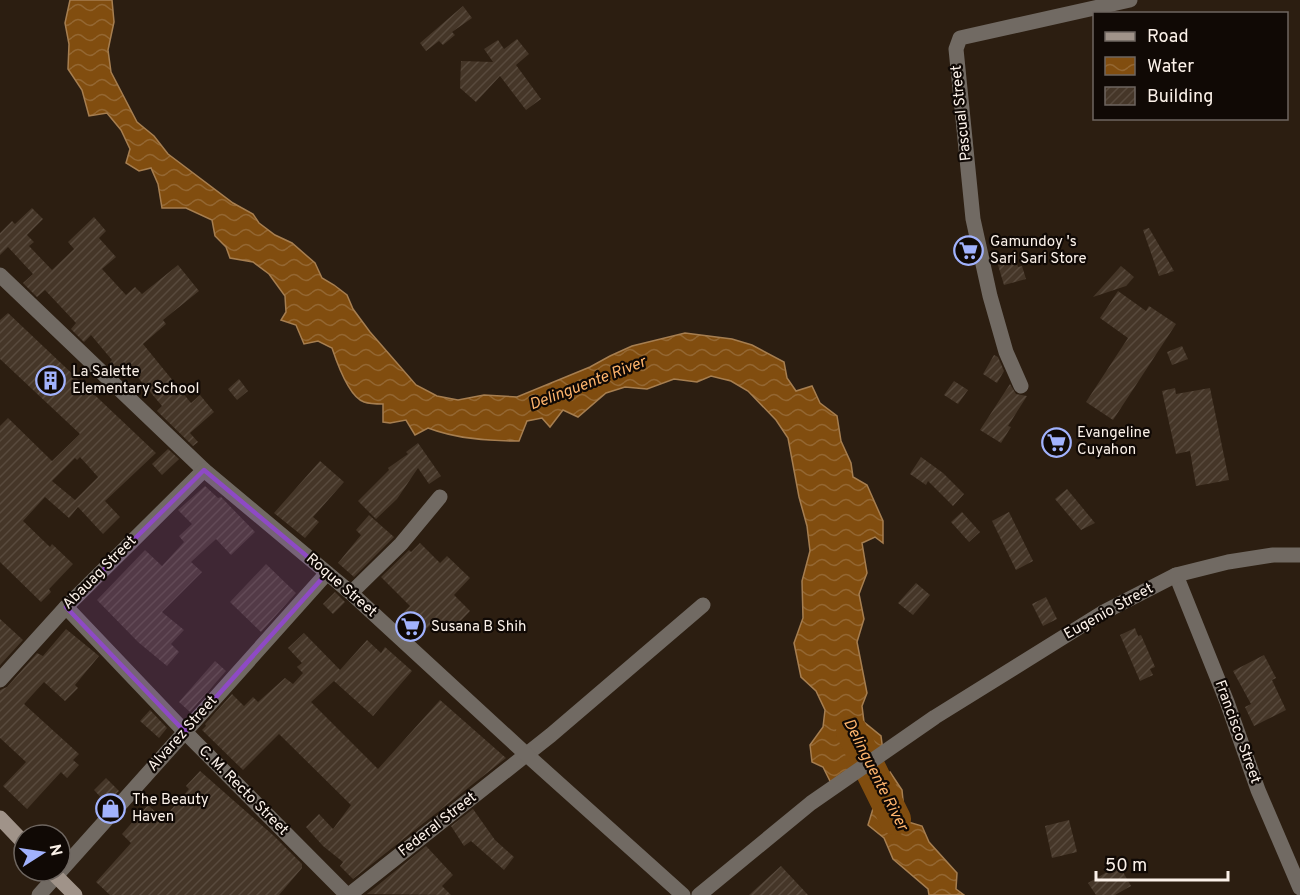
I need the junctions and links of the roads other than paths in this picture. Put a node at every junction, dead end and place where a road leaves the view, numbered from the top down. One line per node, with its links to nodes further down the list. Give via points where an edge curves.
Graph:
1 (1130, 0): 3 (street, Pascual Street, via 960,38 956,49 973,219 1006,352)
2 (0, 275): 4 (street, Roque Street)
3 (1021, 386)
4 (204, 470): 7 (street, Roque Street); 11 (street, Abauag Street)
5 (440, 497): 9 (street, via 401,544)
6 (1300, 555): 8 (street, Eugenio Street, via 1262,557)
7 (327, 573): 9 (street, Roque Street); 13 (street, Alvarez Street)
8 (1176, 575): 19 (street, Francisco Street); 23 (street, Eugenio Street, via 1102,613 935,717 811,803)
9 (351, 593): 14 (street, Roque Street)
10 (703, 605): 14 (street, Federal Street)
11 (66, 607): 12 (street, Abauag Street); 13 (street, C. M. Recto Street)
12 (0, 680)
13 (184, 732): 17 (street, Alvarez Street); 21 (street, C. M. Recto Street)
14 (527, 755): 21 (street, Federal Street); 22 (street, Roque Street)
15 (0, 818): 16 (main road)
16 (12, 830)
17 (72, 853)
18 (62, 883): 20 (main road)
19 (1300, 888)
20 (75, 895)
21 (348, 895)
22 (683, 895)
23 (699, 895)

